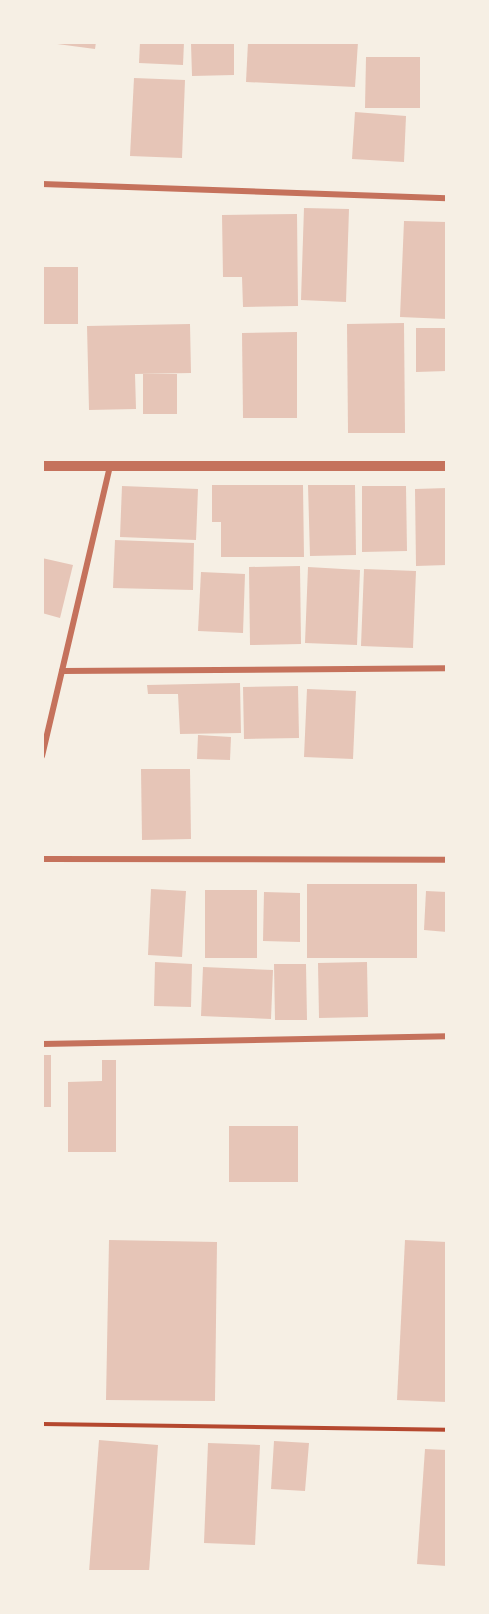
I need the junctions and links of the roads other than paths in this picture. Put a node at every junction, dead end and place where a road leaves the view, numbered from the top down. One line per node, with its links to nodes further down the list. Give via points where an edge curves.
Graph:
1 (42, 184): 2 (street)
2 (447, 197)
3 (42, 466): 4 (street)
4 (110, 466): 5 (street); 7 (street)
5 (447, 466)
6 (447, 668): 7 (street)
7 (62, 670): 8 (street)
8 (42, 756)
9 (42, 859): 10 (street)
10 (447, 860)
11 (447, 1036): 12 (street)
12 (42, 1044)

